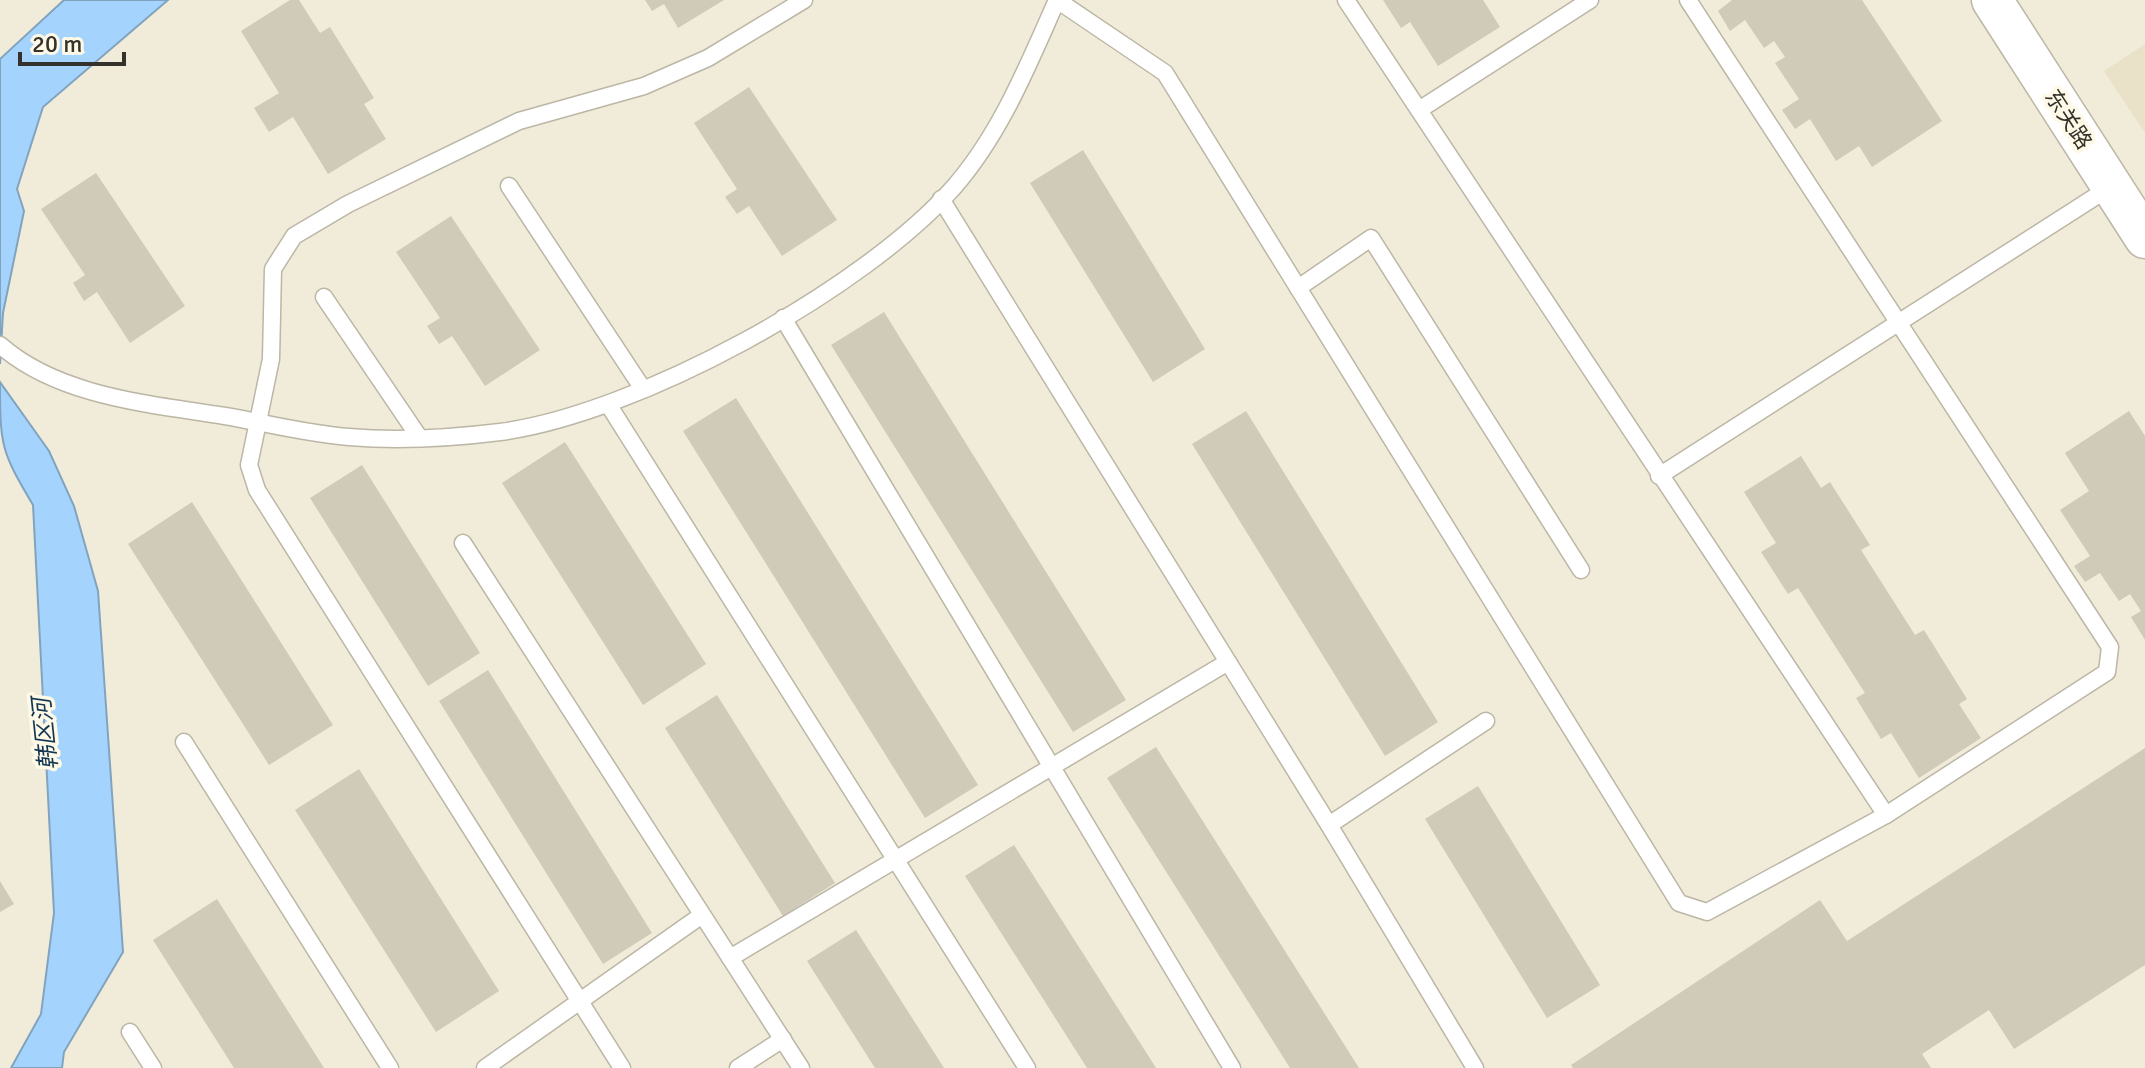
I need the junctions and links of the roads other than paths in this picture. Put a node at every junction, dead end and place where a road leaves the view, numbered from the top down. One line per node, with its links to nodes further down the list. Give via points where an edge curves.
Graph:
1 (804, 0): 19 (lane, via 708,58 644,86 519,121 294,236 273,269 271,359)
2 (1346, 0): 7 (lane)
3 (1590, 0): 6 (lane)
4 (1688, 0): 15 (lane)
5 (1992, 0): 9 (street, 东关路)
6 (1567, 6): 7 (lane)
7 (1419, 110): 21 (lane)
8 (509, 186): 17 (lane)
9 (2112, 186): 11 (street, 东关路); 15 (lane)
10 (941, 199): 12 (lane, via 1007,110 1057,0 1165,73); 14 (lane, via 886,251); 24 (lane)
11 (2145, 238)
12 (1298, 288): 23 (lane, via 1371,238); 28 (lane, via 1679,903 1707,912)
13 (324, 297): 20 (lane)
14 (783, 318): 17 (lane, via 698,366); 27 (lane)
15 (1897, 323): 21 (lane); 28 (lane, via 2110,647 2107,672)
16 (6, 351): 19 (lane, via 81,389)
17 (643, 389): 18 (lane)
18 (608, 404): 20 (lane, via 502,432); 30 (lane)
19 (257, 422): 20 (lane, via 349,437); 33 (lane, via 249,465 257,490)
20 (419, 437)
21 (1659, 476): 28 (lane)
22 (463, 543): 31 (lane)
23 (1581, 570)
24 (1228, 662): 27 (lane); 29 (lane)
25 (1486, 721): 29 (lane)
26 (184, 742): 37 (lane)
27 (1051, 767): 30 (lane); 43 (lane)
28 (1886, 815)
29 (1329, 825): 44 (lane)
30 (895, 859): 32 (lane); 42 (lane)
31 (702, 915): 32 (lane); 33 (lane)
32 (730, 958): 35 (lane)
33 (578, 999): 38 (lane); 39 (lane)
34 (130, 1032): 36 (lane)
35 (783, 1039): 40 (lane); 41 (lane)
36 (153, 1068)
37 (390, 1068)
38 (485, 1068)
39 (622, 1068)
40 (738, 1068)
41 (801, 1068)
42 (1027, 1068)
43 (1232, 1068)
44 (1475, 1068)

